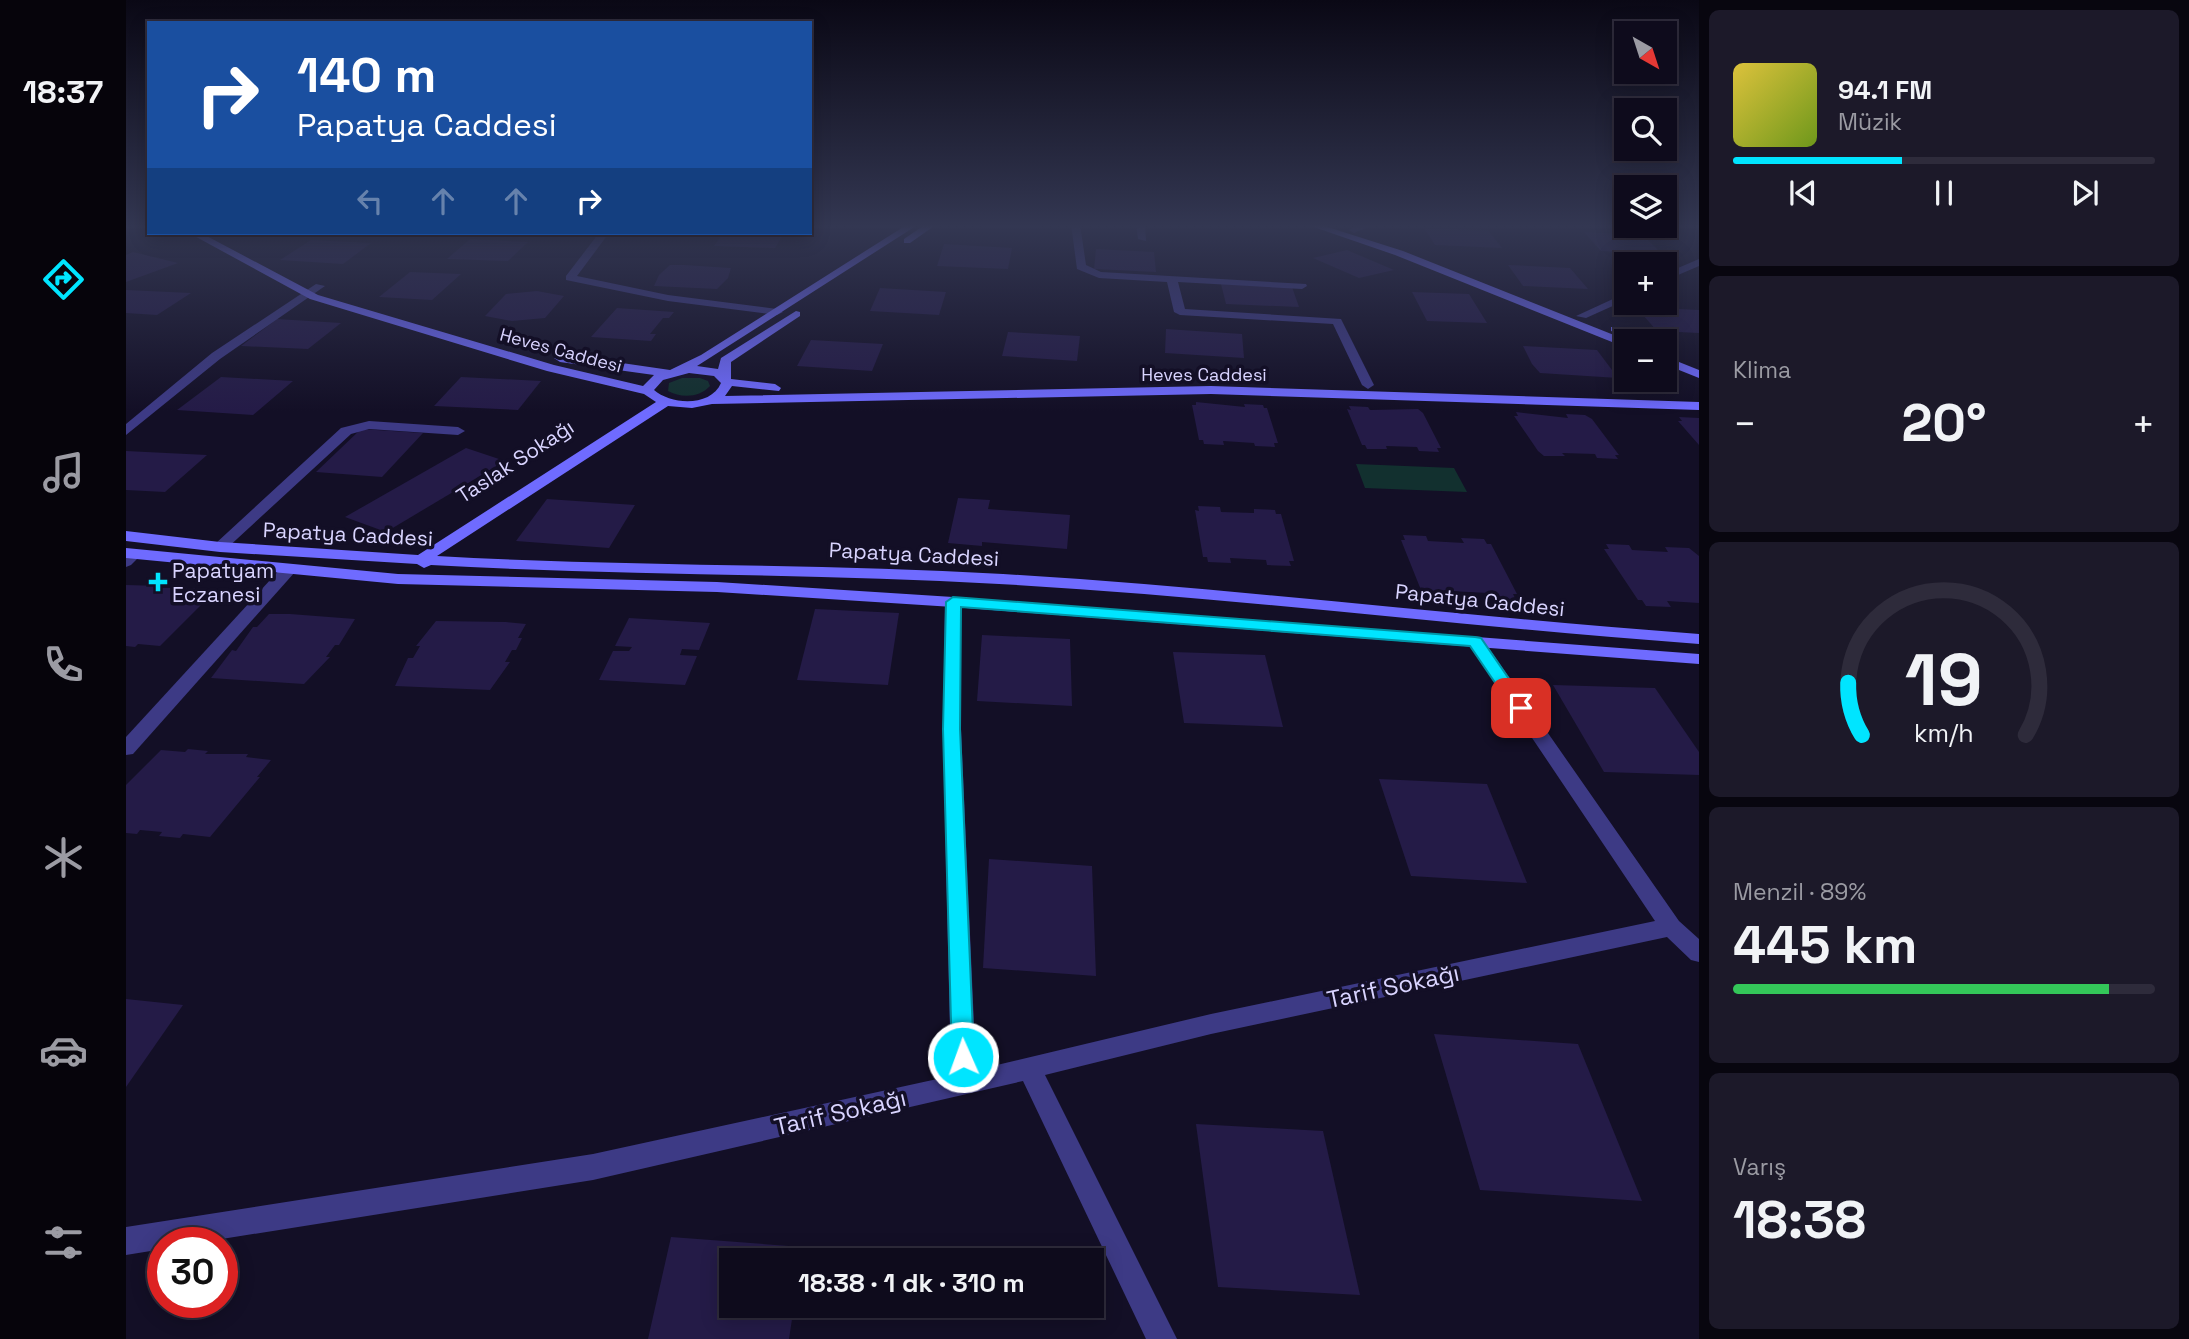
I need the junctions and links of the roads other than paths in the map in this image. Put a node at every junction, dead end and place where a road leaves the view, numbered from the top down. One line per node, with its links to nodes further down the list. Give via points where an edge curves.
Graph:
1 (293, 286): 10 (street, Heves Caddesi)
2 (320, 286): 10 (street)
3 (321, 286): 19 (street, Heves Caddesi, via 376,307 567,360)
4 (612, 286): 12 (street)
5 (817, 286): 12 (street)
6 (837, 286): 21 (street, via 725,360)
7 (1173, 286): 22 (street, via 1180,312 1337,321)
8 (1483, 286): 15 (street)
9 (1509, 286): 13 (street)
10 (309, 295): 24 (street, Heves Caddesi); 27 (street, via 216,356)
11 (1614, 301): 13 (street)
12 (777, 312): 19 (street, via 705,358)
13 (1582, 316): 14 (street)
14 (1616, 329)
15 (1614, 339)
16 (1677, 352): 17 (street)
17 (1699, 360)
18 (1677, 365): 20 (street)
19 (673, 372): 21 (street, Heves Caddesi, via 710,371); 24 (street, via 652,381)
20 (1699, 374)
21 (726, 379): 22 (street, Heves Caddesi, via 777,388 1124,380); 25 (street, via 724,391)
22 (1368, 386): 23 (street, Heves Caddesi)
23 (1699, 395)
24 (655, 397): 25 (street, Heves Caddesi, via 687,404); 32 (street, Taslak Sokağı); 33 (street, Taslak Sokağı)
25 (709, 400): 26 (street, Heves Caddesi, via 1211,390)
26 (1699, 407)
27 (126, 431)
28 (458, 431): 30 (street, via 369,425 346,431)
29 (126, 536): 30 (street, Papatya Caddesi)
30 (220, 547): 33 (street, Papatya Caddesi)
31 (129, 557): 34 (street, Papatya Caddesi)
32 (422, 559): 33 (street, Papatya Caddesi); 35 (street, Taslak Sokağı, via 421,572); 37 (street, Papatya Caddesi, via 1001,579)
33 (400, 561): 35 (street, via 388,569)
34 (289, 569): 35 (street, Papatya Caddesi); 40 (street)
35 (395, 578): 36 (street, Papatya Caddesi, via 717,587)
36 (953, 602): 38 (street, Papatya Caddesi); 44 (street, via 952,729)
37 (1699, 639)
38 (1475, 641): 39 (street, Papatya Caddesi); 41 (street)
39 (1699, 659)
40 (126, 749)
41 (1671, 927): 42 (street); 43 (street, Tarif Sokağı, via 1211,1024)
42 (1699, 953)
43 (1029, 1068): 44 (street, Tarif Sokağı); 46 (street)
44 (964, 1084): 45 (street, Tarif Sokağı, via 593,1167)
45 (126, 1241)
46 (1162, 1339)

